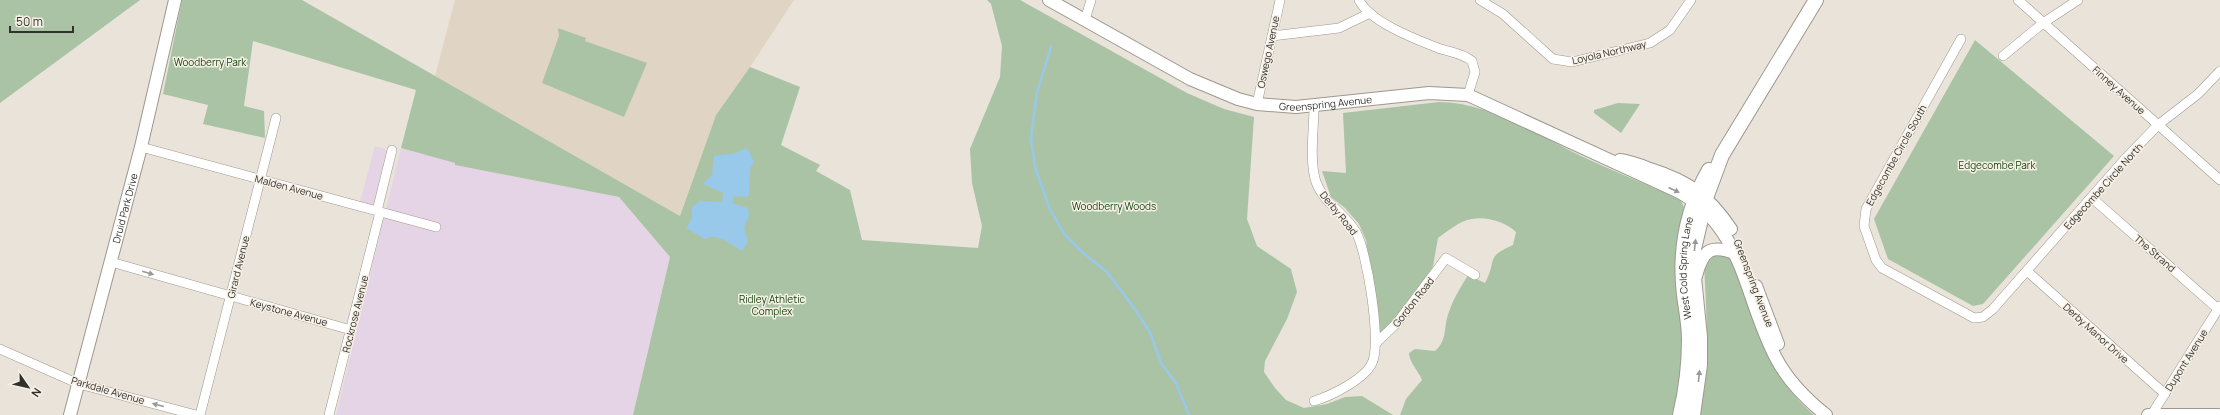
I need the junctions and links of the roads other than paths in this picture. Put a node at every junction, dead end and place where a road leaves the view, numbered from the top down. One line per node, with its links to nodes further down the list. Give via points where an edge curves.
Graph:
1 (174, 0): 23 (main road, Druid Park Drive)
2 (1049, 0): 12 (main road, Greenspring Avenue)
3 (1091, 0): 12 (street)
4 (1280, 0): 14 (street, Oswego Avenue)
5 (1359, 0): 11 (street)
6 (1480, 0): 7 (street, Loyola Northway, via 1503,14 1553,59 1572,62 1650,43 1670,30)
7 (1692, 0)
8 (1816, 0): 28 (main road, West Cold Spring Lane, via 1722,155)
9 (2018, 0): 13 (street, Finney Avenue)
10 (2078, 0): 13 (street)
11 (1370, 13): 14 (street, via 1339,28); 18 (street, via 1420,41 1460,54 1472,61 1475,72)
12 (1085, 20): 19 (main road, Greenspring Avenue, via 1208,88)
13 (2044, 23): 16 (street); 22 (street, Finney Avenue)
14 (1272, 36): 19 (street, Oswego Avenue)
15 (1961, 39): 38 (street, Edgecombe Circle South, via 1866,209 1863,220 1876,260 1887,272 1974,318 1983,317)
16 (2003, 56)
17 (2220, 71): 22 (street, Edgecombe Circle North, via 2198,94)
18 (1468, 95): 20 (main road, Greenspring Avenue, via 1430,93); 28 (main road, Greenspring Avenue, via 1613,160 1622,167)
19 (1257, 104): 20 (main road, Greenspring Avenue)
20 (1314, 106): 40 (street, Derby Road, via 1316,183 1327,200 1352,226 1360,241)
21 (276, 118): 25 (street, Girard Avenue)
22 (2158, 125): 26 (street, Finney Avenue); 27 (street, Edgecombe Circle North)
23 (141, 147): 25 (street, Malden Avenue); 32 (main road, Druid Park Drive)
24 (392, 150): 29 (street, Rockrose Avenue)
25 (260, 179): 29 (street, Malden Avenue); 36 (street, Girard Avenue)
26 (2220, 180)
27 (2092, 198): 33 (street, Edgecombe Circle North); 37 (street, The Strand)
28 (1700, 199): 31 (main road, Greenspring Avenue); 35 (main road, West Cold Spring Lane, one-way to 28, via 1694,248); 44 (main road, Greenspring Avenue, via 1722,216 1743,248 1782,353); 51 (main road, West Cold Spring Lane, via 1685,232 1682,258 1682,283 1689,337)
29 (379, 212): 30 (street, Malden Avenue); 39 (street, Rockrose Avenue)
30 (436, 227)
31 (1737, 254): 35 (main road, via 1716,248 1705,254 1700,261); 44 (main road, Greenspring Avenue, via 1759,319 1776,358 1793,384)
32 (111, 262): 36 (street, Keystone Avenue, one-way to 36); 42 (main road, Druid Park Drive)
33 (2027, 271): 38 (street, Edgecombe Circle North); 43 (street, Derby Manor Drive)
34 (1475, 275): 40 (street, Gordon Road, via 1446,258 1397,323)
35 (1694, 283): 52 (main road, West Cold Spring Lane, one-way to 35, via 1700,365 1700,337)
36 (230, 296): 39 (street, Keystone Avenue); 49 (street, Girard Avenue)
37 (2219, 307): 43 (street, Dupont Avenue)
38 (1993, 309)
39 (351, 330): 50 (street, Rockrose Avenue)
40 (1376, 343): 45 (street, Derby Road, via 1372,364 1367,371 1340,390)
41 (0, 349): 42 (street, Parkdale Avenue)
42 (79, 384): 47 (main road, Druid Park Drive); 48 (street, Parkdale Avenue, one-way to 42)
43 (2164, 394): 46 (street, Dupont Avenue)
44 (1810, 400): 53 (main road, Greenspring Avenue)
45 (1314, 401)
46 (2152, 414): 54 (main road); 55 (main road)
47 (70, 415)
48 (196, 415)
49 (200, 415)
50 (328, 415)
51 (1680, 415)
52 (1693, 415)
53 (1826, 415)
54 (2148, 415)
55 (2218, 415)

